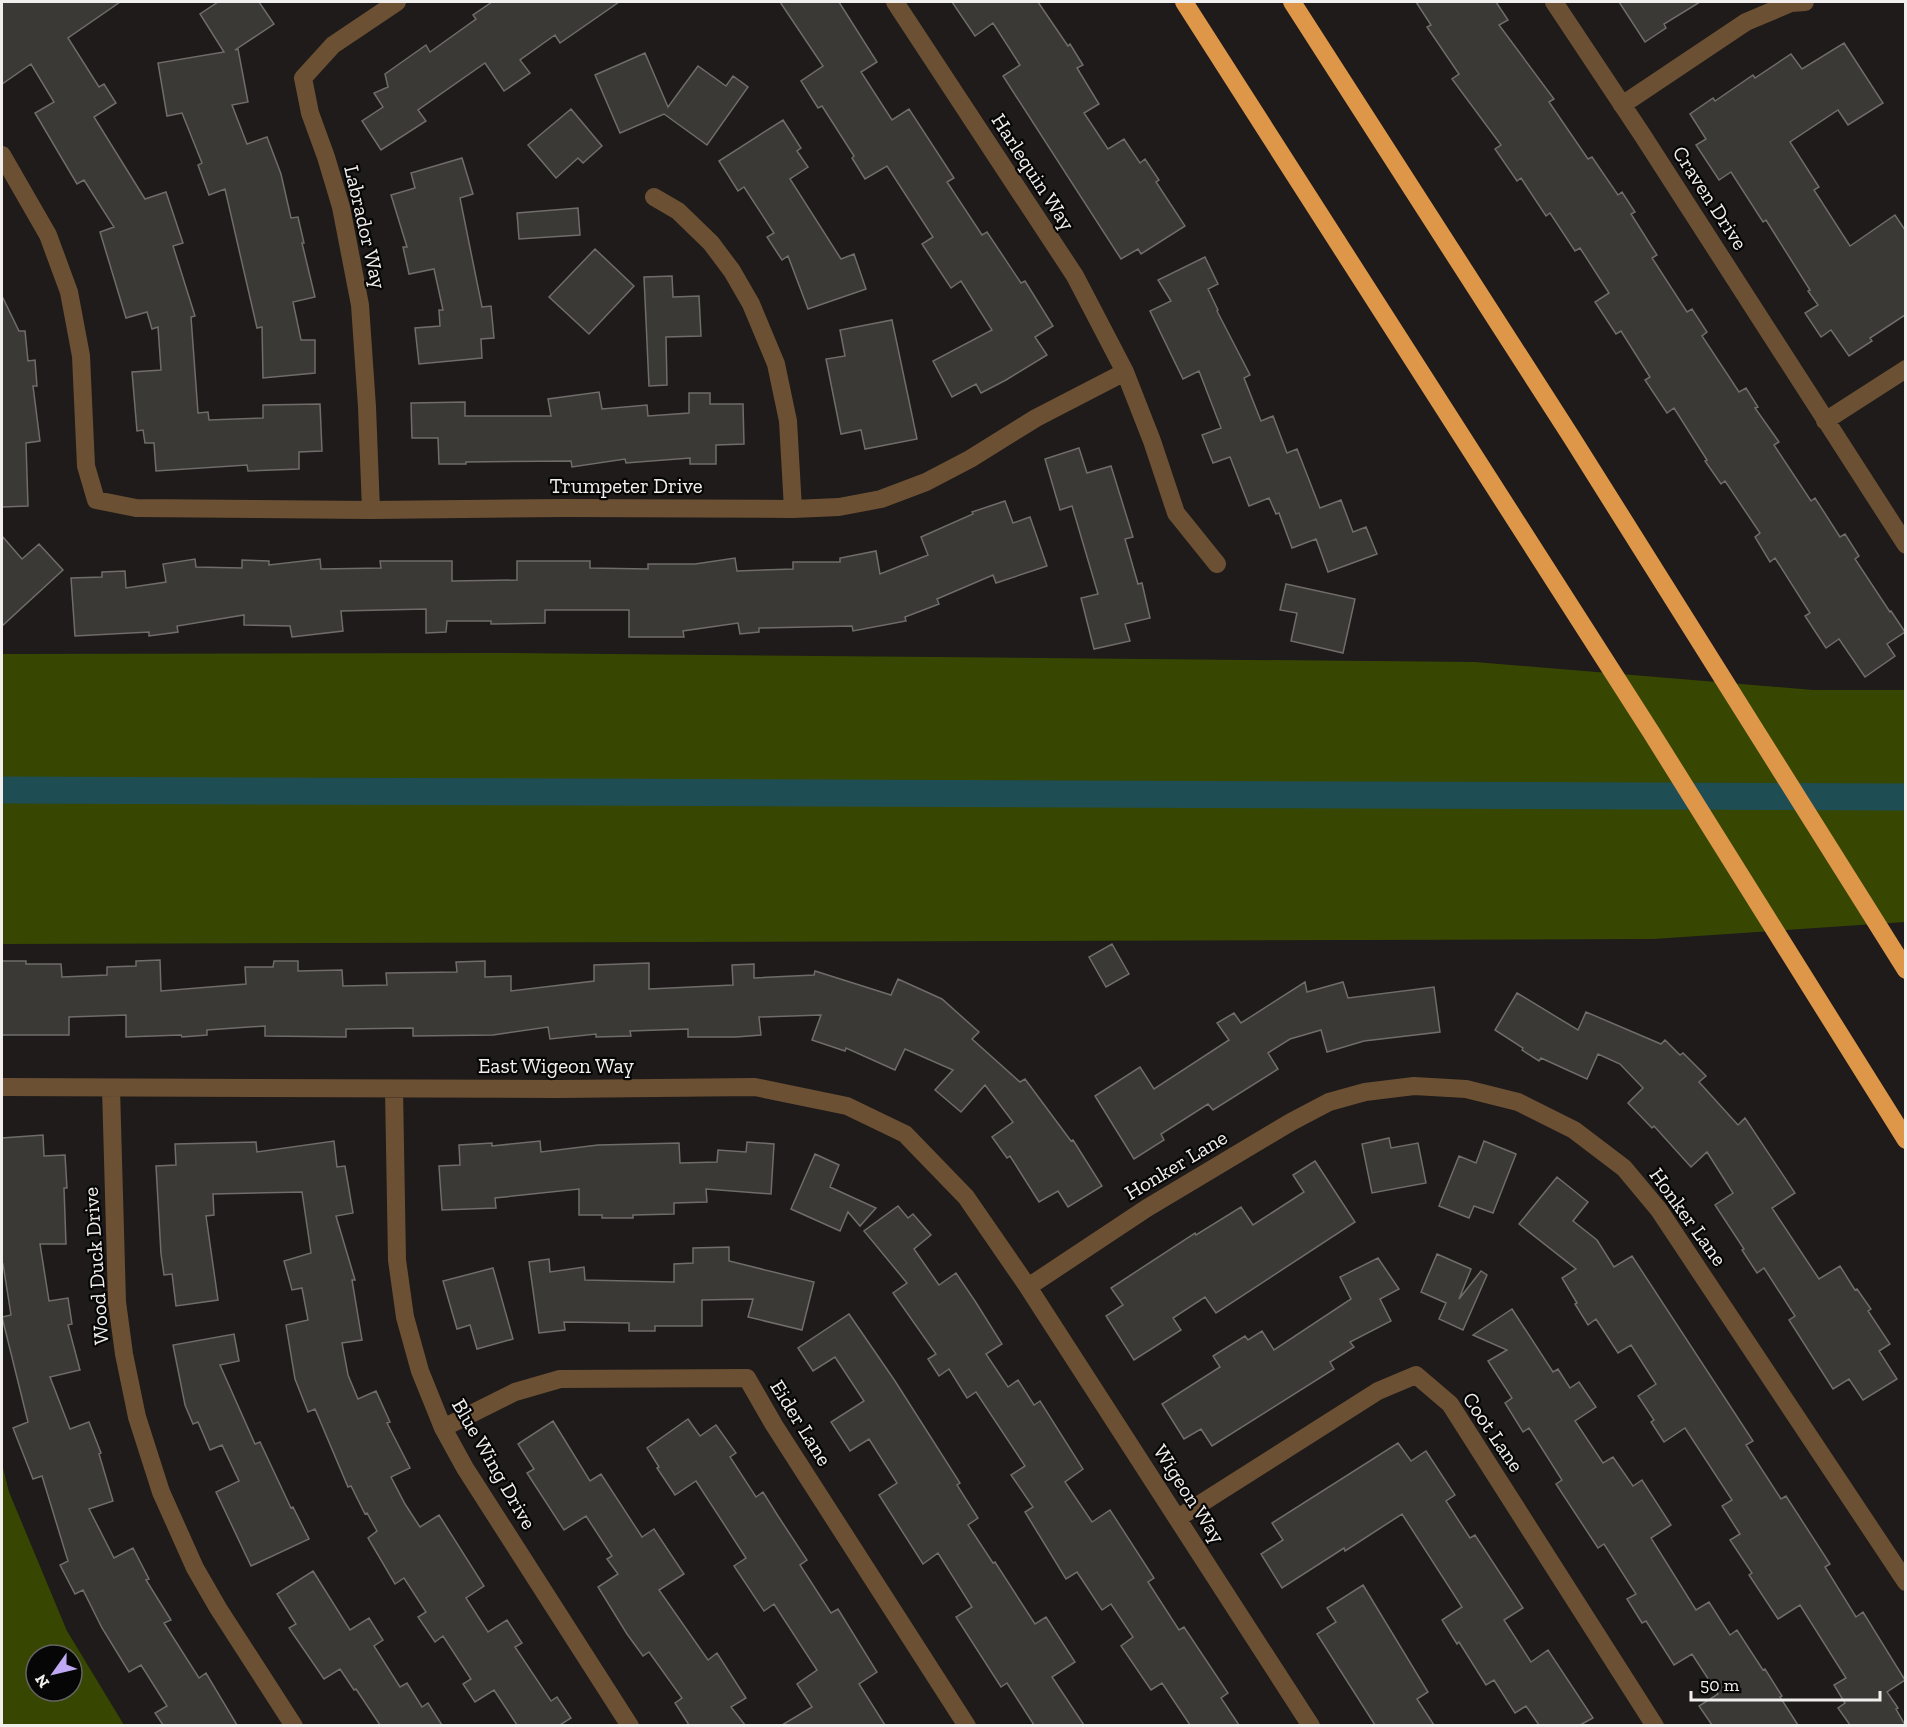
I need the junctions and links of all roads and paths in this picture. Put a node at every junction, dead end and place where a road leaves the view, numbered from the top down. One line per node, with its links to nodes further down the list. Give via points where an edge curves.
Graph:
1 (397, 2): 14 (street, Labrador Way, via 333,45 303,78 310,113 341,207 360,305 368,407)
2 (895, 2): 11 (street, Harlequin Way, via 1075,276)
3 (1184, 2): 21 (highway, via 1651,732)
4 (1293, 2): 17 (highway, via 1566,428)
5 (1554, 2): 7 (street, Craven Drive)
6 (1805, 2): 7 (street, via 1791,3 1746,22)
7 (1622, 105): 12 (street, Craven Drive)
8 (2, 155): 14 (street, Trumpeter Drive, via 48,235 69,292 81,356 86,466 96,500 136,508)
9 (654, 197): 13 (street, via 678,211 711,243 751,304 776,364 788,421)
10 (1905, 369): 12 (street)
11 (1125, 372): 13 (street, Trumpeter Drive, via 926,482 881,499 839,507); 16 (street, Harlequin Way, via 1176,513)
12 (1826, 421): 15 (street, Craven Drive)
13 (793, 509): 14 (street, Trumpeter Drive)
14 (370, 510)
15 (1905, 546)
16 (1217, 564)
17 (1905, 970)
18 (2, 1087): 19 (street, East Wigeon Way)
19 (111, 1088): 20 (street, East Wigeon Way); 26 (street, Wood Duck Drive, via 117,1302 136,1417 161,1492 195,1568)
20 (394, 1089): 22 (street, East Wigeon Way, via 755,1087 847,1106 905,1134 966,1197); 23 (street, Blue Wing Drive, via 397,1260 405,1317 420,1371)
21 (1905, 1140)
22 (1028, 1287): 24 (street, Wigeon Way); 25 (street, Honker Lane, via 1147,1208 1329,1102 1365,1092 1414,1086 1466,1089 1518,1102 1574,1130 1624,1168 1659,1210)
23 (443, 1428): 27 (street, Blue Wing Drive); 28 (street, Eider Lane, via 515,1392 561,1378 747,1378)
24 (1178, 1518): 29 (street, Wigeon Way); 30 (street, Coot Lane, via 1378,1391 1416,1375 1450,1404)
25 (1905, 1582)
26 (294, 1725)
27 (630, 1725)
28 (968, 1725)
29 (1311, 1725)
30 (1655, 1725)

